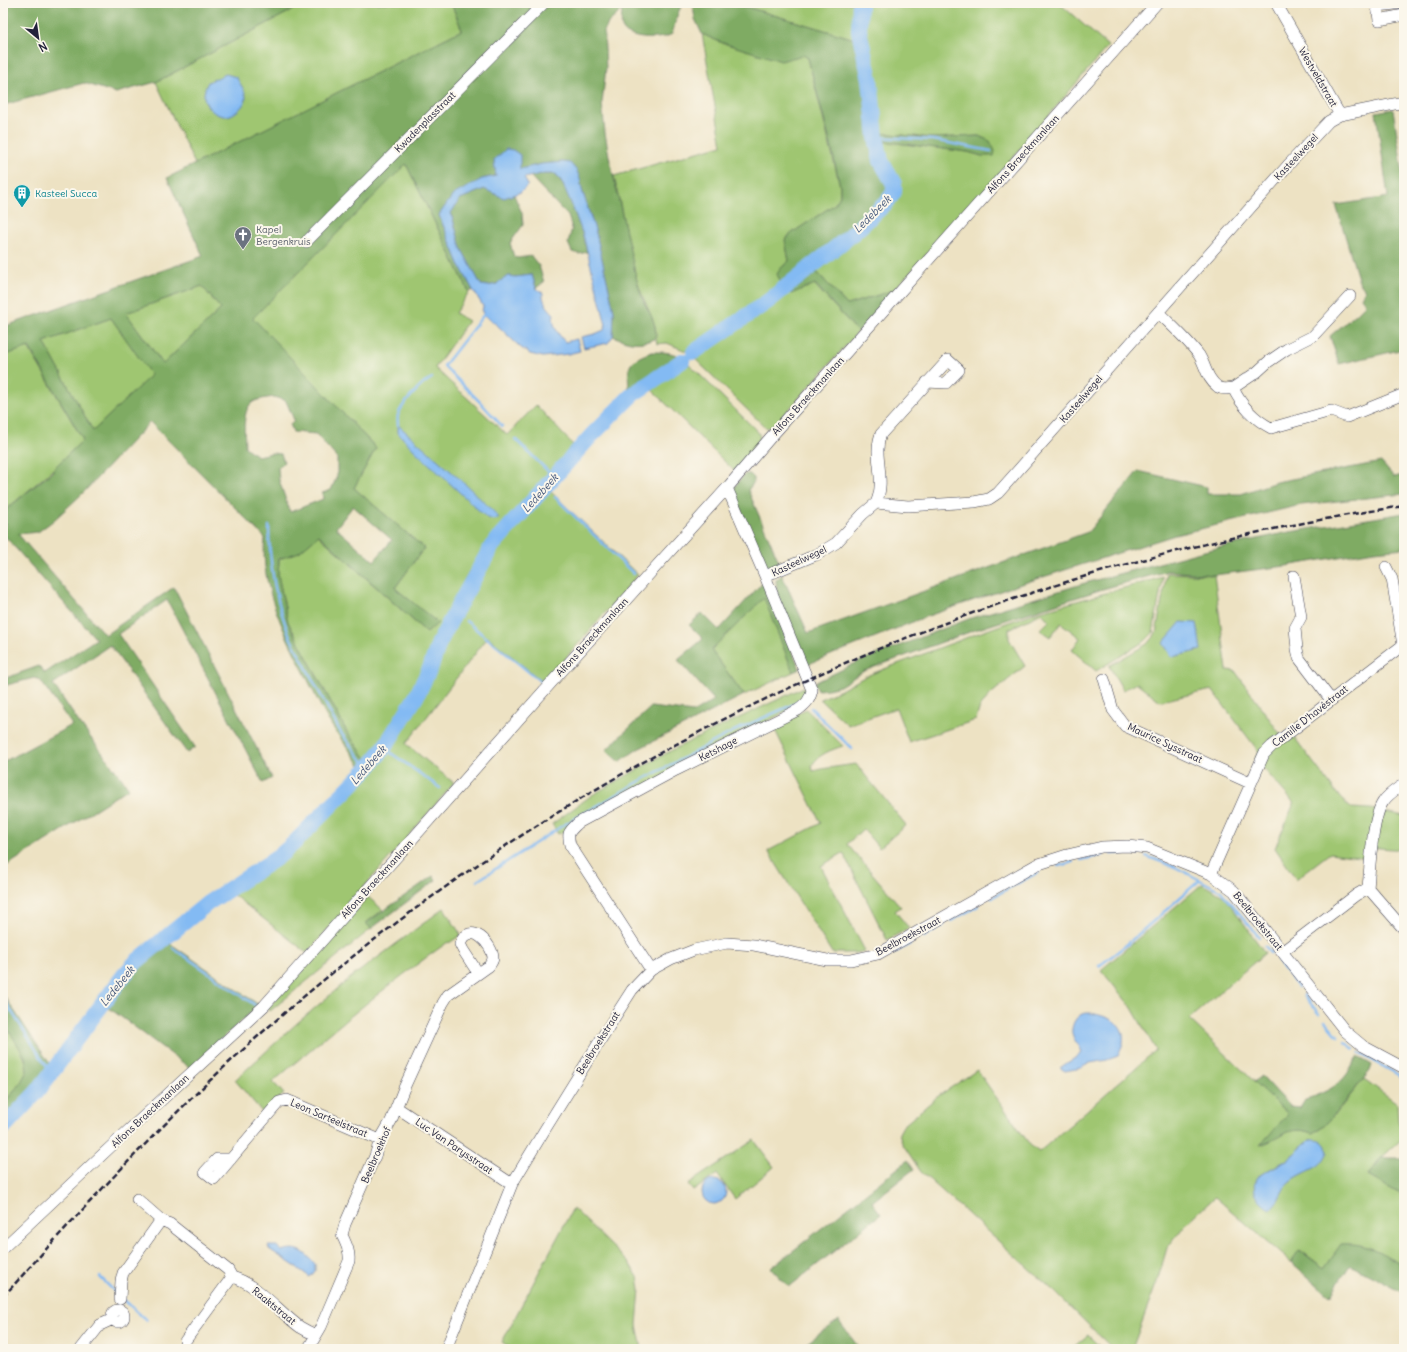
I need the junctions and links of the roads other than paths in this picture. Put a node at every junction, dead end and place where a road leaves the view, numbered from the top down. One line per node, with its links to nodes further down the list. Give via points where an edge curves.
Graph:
1 (543, 3): 9 (street, Kwadenplasstraat)
2 (1157, 3): 15 (street, Alfons Braeckmanlaan)
3 (1276, 3): 8 (street, Westveldstraat)
4 (1404, 4): 5 (street)
5 (1376, 5): 6 (street, via 1379,20)
6 (1404, 15)
7 (1404, 102): 8 (street, Westveldstraat)
8 (1340, 115): 11 (street, Kasteelwegel, via 1329,121 1290,163)
9 (306, 242)
10 (1350, 296): 13 (street, via 1313,336 1287,349)
11 (1158, 312): 13 (street, via 1199,355 1205,370 1218,387); 16 (street, Kasteelwegel, via 998,493 989,499 974,502 908,506)
12 (926, 382): 16 (street, via 880,434 878,441 881,487)
13 (1233, 388): 14 (street, via 1243,405 1271,428 1331,411 1347,417)
14 (1404, 394)
15 (727, 488): 18 (street, Ketshage); 38 (street, Alfons Braeckmanlaan, via 264,1006)
16 (876, 503): 18 (street, Kasteelwegel, via 836,543 818,554)
17 (1386, 567): 20 (street, via 1392,579)
18 (765, 576): 29 (street, Ketshage, via 812,690 805,705 578,823 568,835 570,845)
19 (1294, 576): 22 (street, via 1301,617 1295,628 1299,658)
20 (1403, 646): 22 (street, Camille D'havéstraat)
21 (1104, 679): 23 (street, Maurice Sysstraat, via 1113,710 1125,726)
22 (1331, 700): 23 (street, Camille D'havéstraat, via 1264,754)
23 (1250, 783): 25 (street, Camille D'havéstraat)
24 (1404, 784): 26 (street, via 1387,796 1378,812)
25 (1211, 874): 28 (street, Beelbroekstraat, via 1234,891); 29 (street, Beelbroekstraat, via 1147,848 1102,847 1036,865 878,954 851,960 827,960 754,945 727,943 694,950)
26 (1368, 888): 27 (street, via 1402,927); 28 (street)
27 (1404, 925)
28 (1283, 951): 31 (street, Beelbroekstraat, via 1345,1031 1363,1046)
29 (651, 970): 35 (street, Beelbroekstraat, via 632,990)
30 (478, 973): 32 (street, Beelbroekhof, via 448,995 443,1003)
31 (1404, 1068)
32 (396, 1107): 33 (street, Beelbroekhof); 35 (street, Luc Van Parysstraat)
33 (380, 1140): 34 (street, Leon Sarteelstraat, via 287,1100 279,1102); 42 (street, Beelbroekhof, via 376,1156 342,1235 350,1255 349,1261)
34 (231, 1159)
35 (512, 1184): 46 (street, Beelbroekstraat)
36 (137, 1199): 37 (street, Raaktstraat)
37 (161, 1220): 39 (street, Raaktstraat, via 170,1224 228,1270); 40 (street, via 123,1273)
38 (3, 1248)
39 (232, 1277): 42 (street, Raaktstraat, via 240,1279 300,1327); 43 (street)
40 (120, 1296)
41 (113, 1319): 44 (street, via 100,1325)
42 (316, 1335): 45 (street, Beelbroekhof)
43 (185, 1341)
44 (80, 1349)
45 (308, 1349)
46 (446, 1349)

